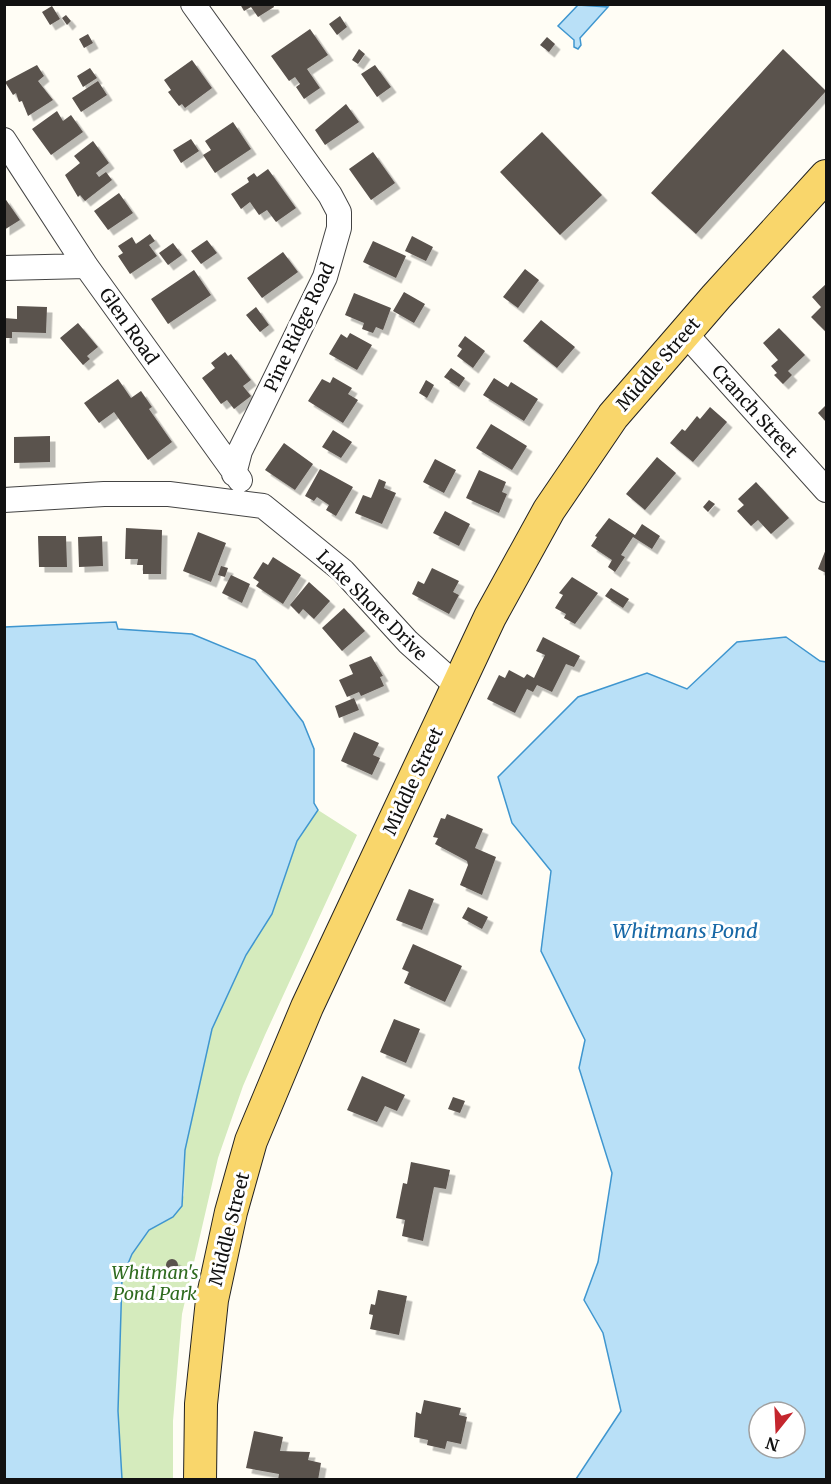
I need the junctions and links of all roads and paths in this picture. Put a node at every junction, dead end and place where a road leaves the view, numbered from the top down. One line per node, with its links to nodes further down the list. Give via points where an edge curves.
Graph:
1 (193, 4): 7 (street, Pine Ridge Road, via 339,212 339,228 325,277 240,451)
2 (4, 140): 4 (street, Glen Road)
3 (826, 176): 6 (main road, Middle Street)
4 (86, 266): 5 (street); 7 (street, Glen Road)
5 (4, 268)
6 (684, 332): 8 (street, Cranch Street); 11 (main road, Middle Street, via 613,416 549,510)
7 (234, 474): 10 (street, Glen Road)
8 (826, 490)
9 (4, 500): 10 (street, via 169,494)
10 (263, 506): 11 (street, Lake Shore Drive, via 343,571 408,642)
11 (457, 686): 12 (main road, Middle Street, via 307,1007 251,1141 212,1300 201,1404)
12 (200, 1479)

